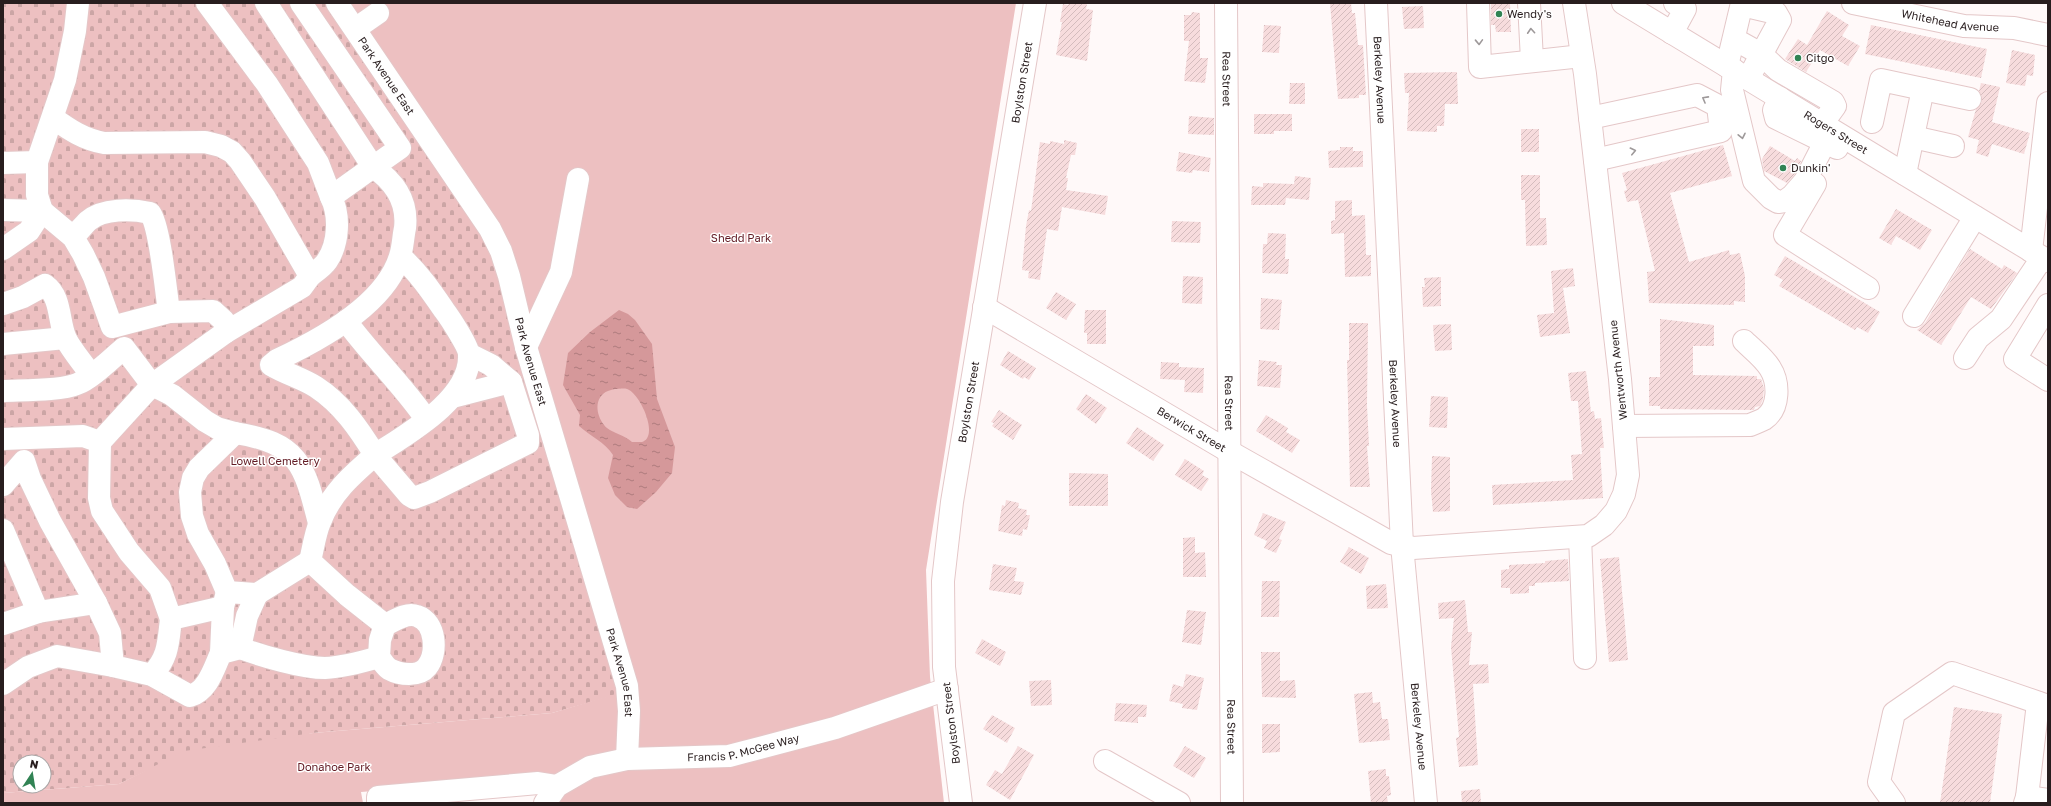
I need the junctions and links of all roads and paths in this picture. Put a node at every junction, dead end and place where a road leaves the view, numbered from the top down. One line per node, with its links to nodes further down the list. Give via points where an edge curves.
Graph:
1 (78, 3): 28 (street, via 71,55)
2 (207, 3): 40 (street, via 267,84 318,163)
3 (266, 3): 37 (street)
4 (302, 3): 37 (street, via 400,148)
5 (338, 3): 17 (street, Park Avenue East)
6 (1035, 3): 52 (street, Boylston Street)
7 (1226, 3): 76 (street, Rea Street)
8 (1376, 3): 83 (street, Berkeley Avenue)
9 (1478, 3): 23 (street, one-way to 23, via 1480,66)
10 (1529, 3): 23 (street, one-way to 10)
11 (1574, 3): 22 (street, Wentworth Avenue)
12 (1854, 3): 19 (street, Whitehead Avenue, via 1964,26 2014,28)
13 (1742, 4): 20 (street); 21 (street, via 1776,13 1780,20)
14 (1629, 5): 18 (street, Rogers Street)
15 (1686, 5): 18 (street)
16 (378, 13): 17 (street)
17 (355, 29): 61 (street, Park Avenue East, via 490,229 509,276)
18 (1672, 33): 24 (street, Rogers Street)
19 (2048, 35)
20 (1734, 39): 21 (street); 24 (street)
21 (1762, 54): 24 (street); 32 (street, via 1778,70 1834,102)
22 (1582, 56): 23 (street); 29 (street, Wentworth Avenue)
23 (1532, 60)
24 (1736, 72): 32 (street, Rogers Street, via 1780,98); 32 (street, one-way to 32, via 1732,90 1754,181 1771,198 1778,202 1792,196 1805,181)
25 (1923, 89): 26 (street); 30 (street, via 1881,80); 31 (street)
26 (1970, 99)
27 (2048, 103): 47 (street)
28 (53, 118): 35 (street); 48 (street, via 81,137 93,141 205,142 232,152 265,198)
29 (1590, 118): 34 (street, Wentworth Avenue); 34 (street, one-way to 29, via 1721,130 1718,106 1697,95)
30 (1872, 122)
31 (1913, 137): 33 (street); 38 (street)
32 (1832, 138): 38 (street, Rogers Street); 49 (street, via 1786,235)
33 (1953, 146)
34 (1595, 160): 72 (street, Wentworth Avenue)
35 (37, 162): 36 (street); 42 (street, via 37,194)
36 (3, 163)
37 (373, 167): 40 (street); 46 (street, via 393,184 405,206)
38 (1905, 174): 43 (street, Rogers Street)
39 (578, 179): 61 (street, via 561,272)
40 (331, 197): 48 (street, via 336,208 334,242 327,261)
41 (3, 210): 42 (street)
42 (42, 211): 44 (street); 45 (street, via 29,231)
43 (1975, 217): 47 (street, Rogers Street); 54 (street)
44 (73, 237): 53 (street, via 89,220 107,213 136,210 150,213 157,234); 56 (street, via 94,277)
45 (3, 249)
46 (400, 256): 55 (street, via 374,297); 63 (street, via 414,268 451,319)
47 (2040, 257): 64 (street, via 2001,319 1978,338)
48 (310, 276): 57 (street, via 302,287)
49 (1868, 288)
50 (3, 304): 58 (street, via 23,297 45,284 49,287 60,313)
51 (2048, 305): 66 (street, via 2015,359)
52 (984, 307): 76 (street, Berwick Street); 98 (street, Boylston Street, via 952,502 943,580 944,667)
53 (169, 312): 56 (street); 57 (street, via 213,311 224,321)
54 (1914, 316)
55 (346, 321): 71 (street, via 411,397); 77 (street, via 271,365 316,388 336,402 358,428)
56 (112, 327): 62 (street)
57 (226, 332): 68 (street)
58 (66, 338): 60 (street); 65 (street)
59 (1744, 341): 72 (street, via 1771,369 1775,382 1777,394 1772,410 1765,418 1750,425)
60 (3, 344)
61 (526, 346): 100 (street, Park Avenue East, via 627,686)
62 (124, 348): 65 (street); 68 (street)
63 (469, 354): 67 (street, via 491,365); 70 (street, via 464,381)
64 (1965, 358)
65 (91, 375): 69 (street, via 76,385)
66 (2048, 380)
67 (511, 382): 70 (street); 77 (street, via 528,435 528,443 414,498)
68 (152, 385): 73 (street, via 172,395 217,428); 75 (street)
69 (3, 391)
70 (452, 397): 71 (street)
71 (426, 419): 77 (street, via 414,430)
72 (1624, 426): 82 (street, Wentworth Avenue, via 1628,475 1624,494 1616,511 1604,525 1588,536)
73 (235, 433): 80 (street, via 256,436 278,444 293,455 305,475); 86 (street, via 199,468 193,478 190,492 192,516 198,534 215,564)
74 (13, 438): 75 (street, via 83,436); 78 (street)
75 (100, 442): 89 (street, via 99,498 102,511 129,552 160,588)
76 (1230, 452): 83 (street, Berwick Street, via 1391,543); 108 (street, Rea Street)
77 (375, 455): 80 (street, via 348,478 332,498)
78 (24, 461): 79 (street); 87 (street, via 50,521)
79 (3, 485)
80 (319, 522): 84 (street)
81 (3, 530): 88 (street)
82 (1580, 537): 83 (street, Wentworth Avenue, via 1413,548); 94 (street)
83 (1402, 545): 109 (street, Berkeley Avenue)
84 (310, 561): 85 (street); 91 (street)
85 (257, 594): 86 (street); 92 (street)
86 (225, 600): 89 (street); 92 (street)
87 (96, 603): 88 (street); 95 (street, via 110,633)
88 (38, 612): 90 (street)
89 (171, 619): 96 (street, via 168,650 162,664)
90 (3, 624)
91 (384, 625): 93 (street); 93 (street, via 402,616 417,616 427,624 434,635 432,657 427,668 407,674 388,668)
92 (230, 651): 93 (street, via 324,668); 96 (street, via 198,694 190,696)
93 (379, 657)
94 (1585, 658)
95 (113, 666): 96 (street); 97 (street, via 57,656 28,667)
96 (152, 675)
97 (3, 684)
98 (947, 689): 100 (street, Francis P. McGee Way, via 835,728 729,756); 106 (street, Boylston Street)
99 (2043, 705): 103 (street); 110 (street, via 1952,673 1894,714 1879,782)
100 (627, 759): 102 (street, Francis P. McGee Way, via 590,767)
101 (1105, 761): 107 (street)
102 (551, 794): 105 (street, via 538,783 378,797)
103 (2026, 800): 104 (street)
104 (2048, 800)
105 (378, 803)
106 (961, 803)
107 (1179, 803)
108 (1232, 803)
109 (1426, 803)
110 (1894, 803)

